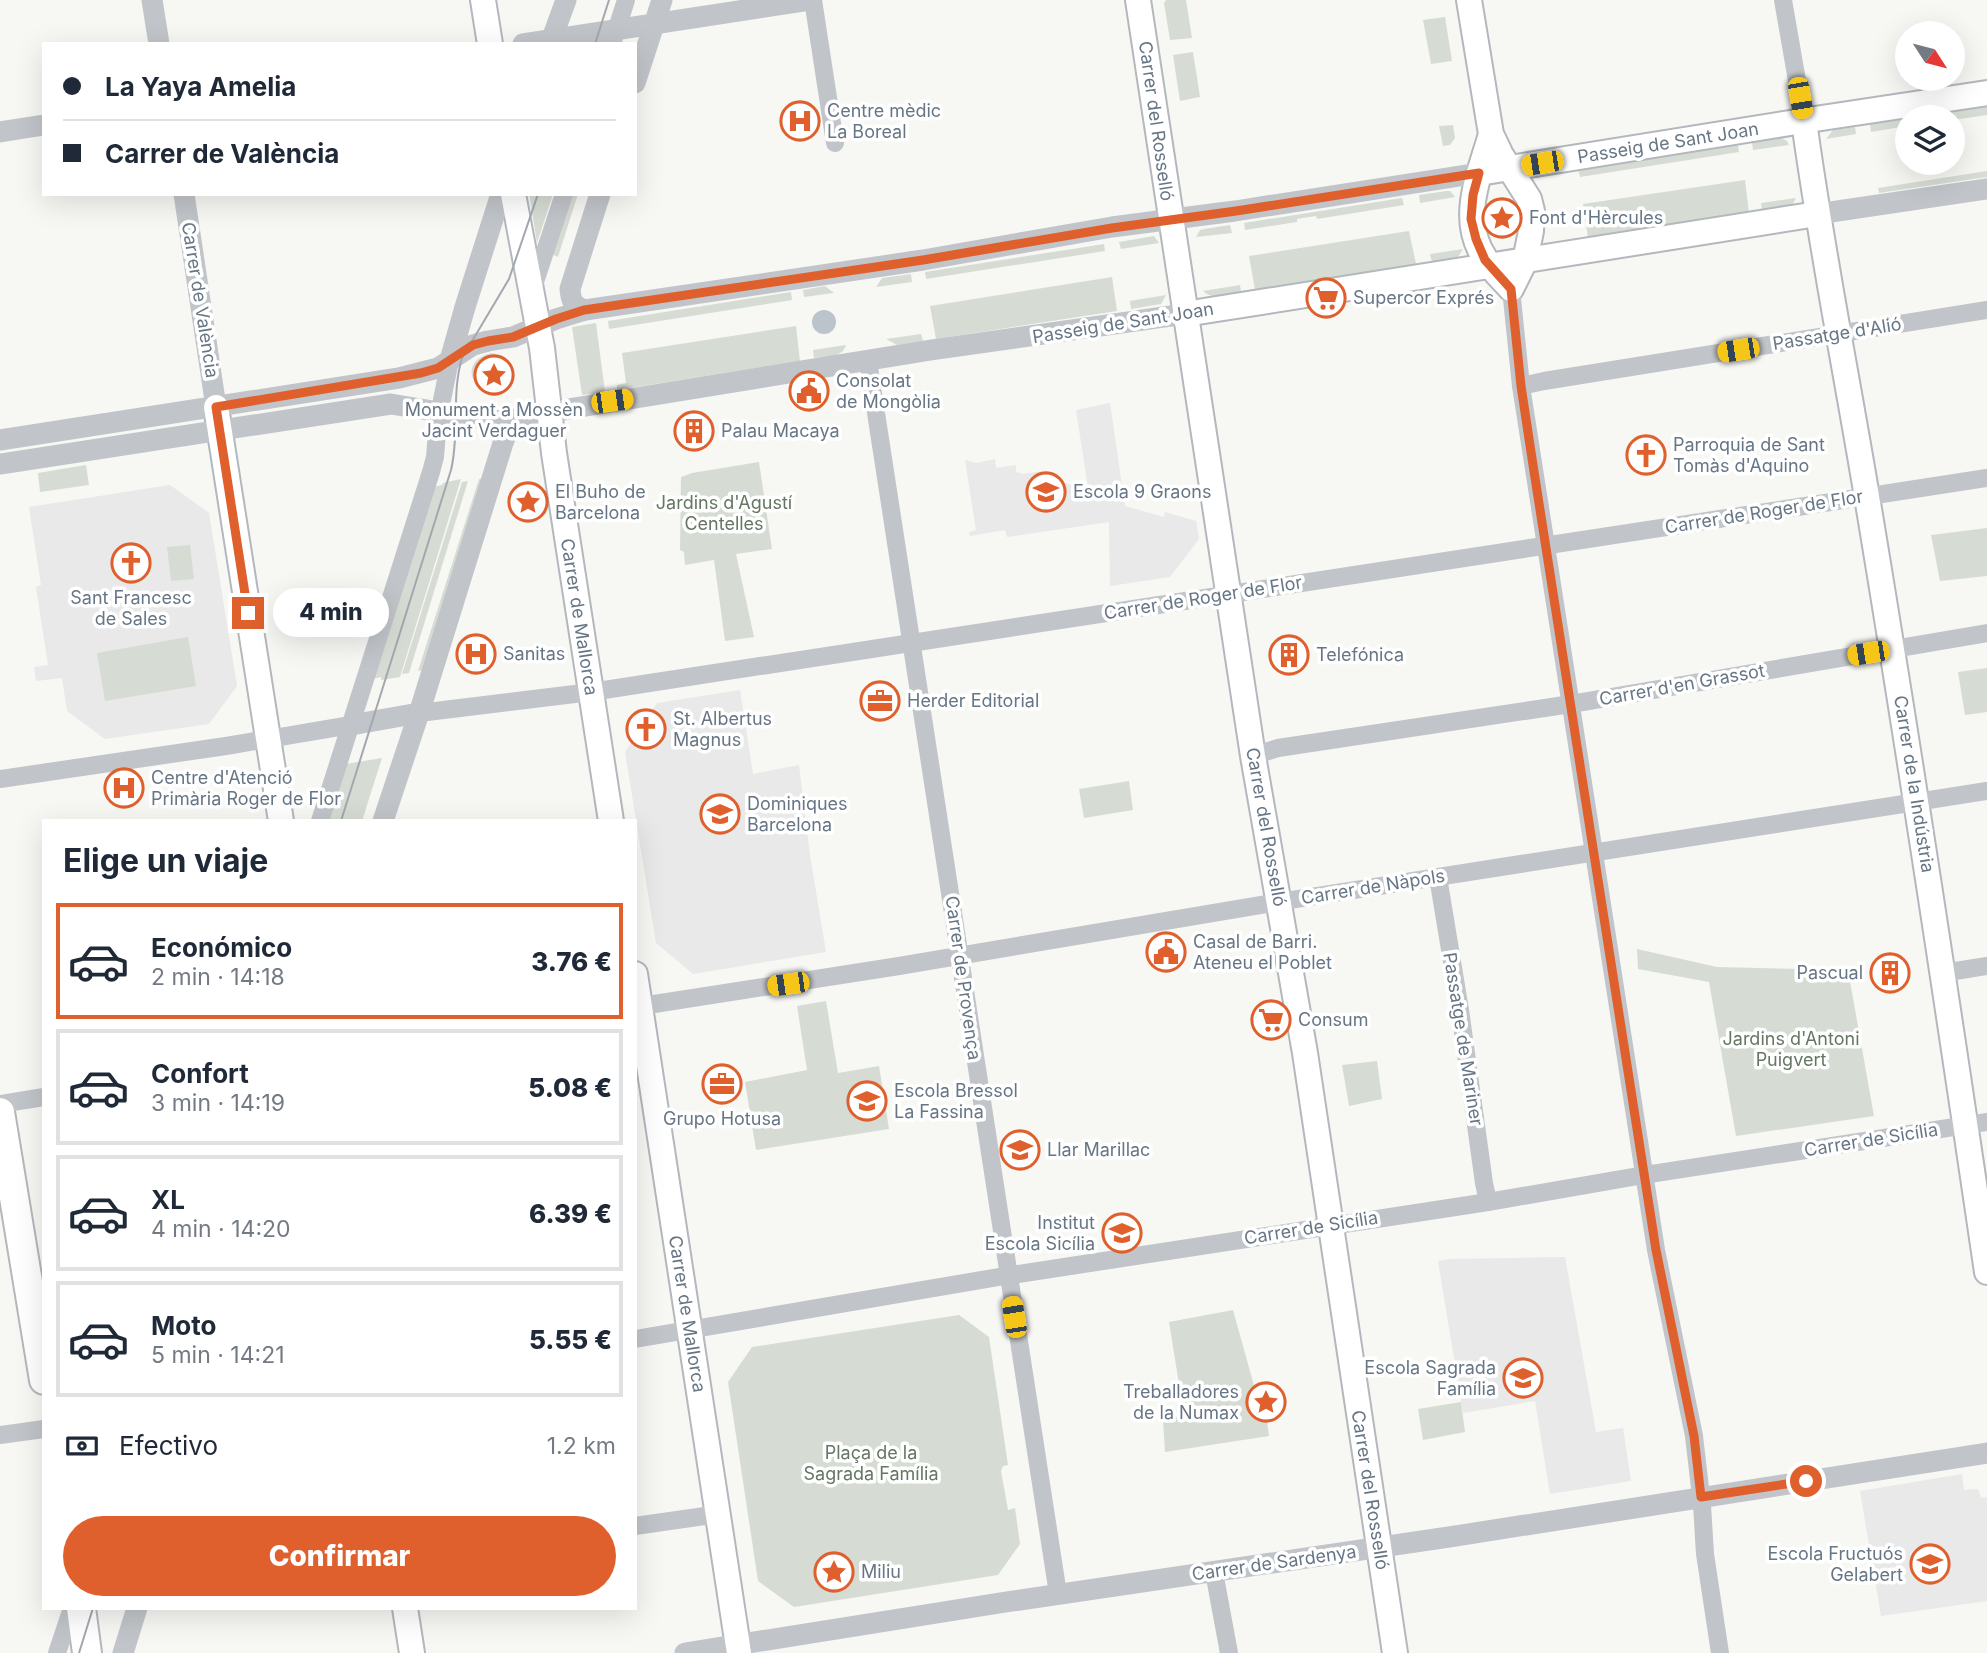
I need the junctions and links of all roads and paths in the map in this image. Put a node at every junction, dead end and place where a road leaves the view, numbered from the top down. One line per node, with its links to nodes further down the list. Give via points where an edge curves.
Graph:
1 (152, 0): 13 (street)
2 (483, 0): 14 (main road)
3 (566, 0): 12 (street)
4 (626, 0): 11 (street)
5 (662, 0): 10 (street)
6 (812, 0): 10 (street); 21 (street)
7 (1138, 0): 31 (main road, Carrer del Rosselló)
8 (1469, 0): 20 (main road)
9 (1783, 0): 17 (street)
10 (654, 23): 11 (street); 15 (street)
11 (614, 36): 12 (street)
12 (551, 41)
13 (159, 42)
14 (490, 42)
15 (637, 77)
16 (1987, 93): 17 (main road, Passeig de Sant Joan)
17 (1804, 121): 22 (main road, Passeig de Sant Joan); 30 (main road, Carrer de la Indústria)
18 (42, 125): 19 (street)
19 (0, 132)
20 (1491, 134): 22 (main road); 23 (main road)
21 (835, 143)
22 (1509, 169): 23 (main road, Passeig de Sant Joan); 32 (main road, via 1532,211)
23 (1479, 173): 31 (street, Passeig de Sant Joan); 33 (main road, via 1471,219)
24 (1987, 189): 30 (street, Passeig de Sant Joan)
25 (184, 196): 46 (street, Carrer de València)
26 (500, 196): 41 (street)
27 (513, 196): 35 (main road)
28 (563, 196): 35 (street)
29 (599, 196): 36 (street, via 570,289 575,307)
30 (1817, 214): 32 (main road, Passeig de Sant Joan); 40 (main road, Carrer de la Indústria)
31 (1170, 219): 36 (street, Passeig de Sant Joan); 38 (main road, Carrer del Rosselló)
32 (1525, 261): 33 (main road, Passeig de Sant Joan); 34 (main road)
33 (1490, 266): 34 (main road); 38 (main road, Passeig de Sant Joan)
34 (1511, 289): 43 (street)
35 (531, 293): 39 (main road, Carrer de Mallorca)
36 (584, 310): 39 (street, Passeig de Sant Joan)
37 (1987, 310): 40 (street, Passatge d'Alió)
38 (1185, 314): 42 (street, Passeig de Sant Joan); 53 (main road, Carrer del Rosselló)
39 (530, 330): 41 (street, Passeig de Sant Joan, via 473,345); 45 (main road, Carrer de Mallorca)
40 (1838, 334): 43 (street, Passatge d'Alió); 51 (main road, Carrer de la Indústria)
41 (450, 360): 44 (street); 46 (street, via 438,368 399,378)
42 (869, 361): 45 (street, Passeig de Sant Joan); 55 (street, Carrer de Provença)
43 (1521, 386): 52 (street)
44 (448, 413): 46 (street, via 391,404); 47 (street, Passeig de Sant Joan); 60 (street)
45 (549, 413): 47 (street, Passeig de Sant Joan); 57 (main road, Carrer de Mallorca)
46 (218, 419): 48 (street); 49 (street); 61 (main road, Carrer de València)
47 (512, 421): 59 (street)
48 (0, 440)
49 (0, 464)
50 (1987, 478): 51 (street, Carrer de Roger de Flor)
51 (1867, 496): 52 (street, Carrer de Roger de Flor); 56 (main road, Carrer de la Indústria)
52 (1546, 546): 53 (street, Carrer de Roger de Flor); 58 (street)
53 (1229, 594): 55 (street, Carrer de Roger de Flor); 62 (main road, Carrer del Rosselló)
54 (1987, 633): 56 (street, Carrer d'en Grassot)
55 (912, 643): 57 (street, Carrer de Roger de Flor); 73 (street, Carrer de Provença)
56 (1891, 649): 58 (street, Carrer d'en Grassot); 65 (main road, Carrer de la Indústria)
57 (591, 692): 59 (street, Carrer de Roger de Flor); 69 (main road, Carrer de Mallorca)
58 (1571, 704): 62 (street, Carrer d'en Grassot, via 1278,748); 70 (street)
59 (419, 713): 60 (street); 68 (street)
60 (352, 725): 61 (street); 67 (street)
61 (267, 739): 63 (street); 66 (main road, Carrer de València)
62 (1253, 756): 72 (main road, Carrer del Rosselló)
63 (0, 779)
64 (1987, 791): 65 (street, Carrer de Nàpols)
65 (1917, 802): 70 (street, Carrer de Nàpols); 75 (main road, Carrer de la Indústria)
66 (281, 819)
67 (321, 819)
68 (384, 819)
69 (611, 819)
70 (1594, 852): 71 (street, Carrer de Nàpols); 81 (street)
71 (1438, 877): 72 (street, Carrer de Nàpols); 82 (street, Passatge de Mariner)
72 (1278, 902): 73 (street, Carrer de Nàpols); 83 (main road, Carrer del Rosselló)
73 (959, 956): 76 (street, Carrer de Nàpols); 85 (street, Carrer de Provença)
74 (1987, 966): 75 (street)
75 (1943, 973): 80 (main road, Carrer de la Indústria)
76 (638, 1007): 86 (main road, Carrer de Mallorca)
77 (42, 1097): 78 (street)
78 (0, 1104)
79 (0, 1112): 88 (main road)
80 (1976, 1123): 81 (street, Carrer de Sicília); 84 (main road, Carrer de la Indústria)
81 (1644, 1175): 82 (street, Carrer de Sicília); 92 (street, via 1694,1436)
82 (1488, 1202): 83 (street, Carrer de Sicília)
83 (1331, 1226): 85 (street, Carrer de Sicília); 95 (main road, Carrer del Rosselló)
84 (1987, 1272)
85 (1008, 1275): 86 (street, Carrer de Sicília); 97 (street, Carrer de Provença)
86 (691, 1330): 87 (street, Carrer de Sicília); 93 (main road, Carrer de Mallorca)
87 (637, 1339)
88 (42, 1368)
89 (42, 1429): 90 (street)
90 (0, 1435)
91 (1987, 1453): 92 (street, Carrer de Sardenya)
92 (1701, 1497): 95 (street, Carrer de Sardenya); 110 (street, via 1704,1555)
93 (719, 1514): 94 (street); 102 (main road, Carrer de Mallorca)
94 (637, 1526)
95 (1379, 1548): 96 (street, Carrer de Sardenya); 109 (main road, Carrer del Rosselló)
96 (1214, 1572): 97 (street, Carrer de Sardenya); 108 (street)
97 (1058, 1594): 102 (street, Carrer de Sardenya)
98 (71, 1610): 103 (street)
99 (81, 1610): 104 (main road)
100 (136, 1610): 105 (street)
101 (405, 1610): 106 (main road)
102 (738, 1648): 107 (street, Carrer de Sardenya)
103 (57, 1653)
104 (87, 1653)
105 (122, 1653)
106 (412, 1653)
107 (685, 1653)
108 (1229, 1653)
109 (1395, 1653)
110 (1720, 1653)

